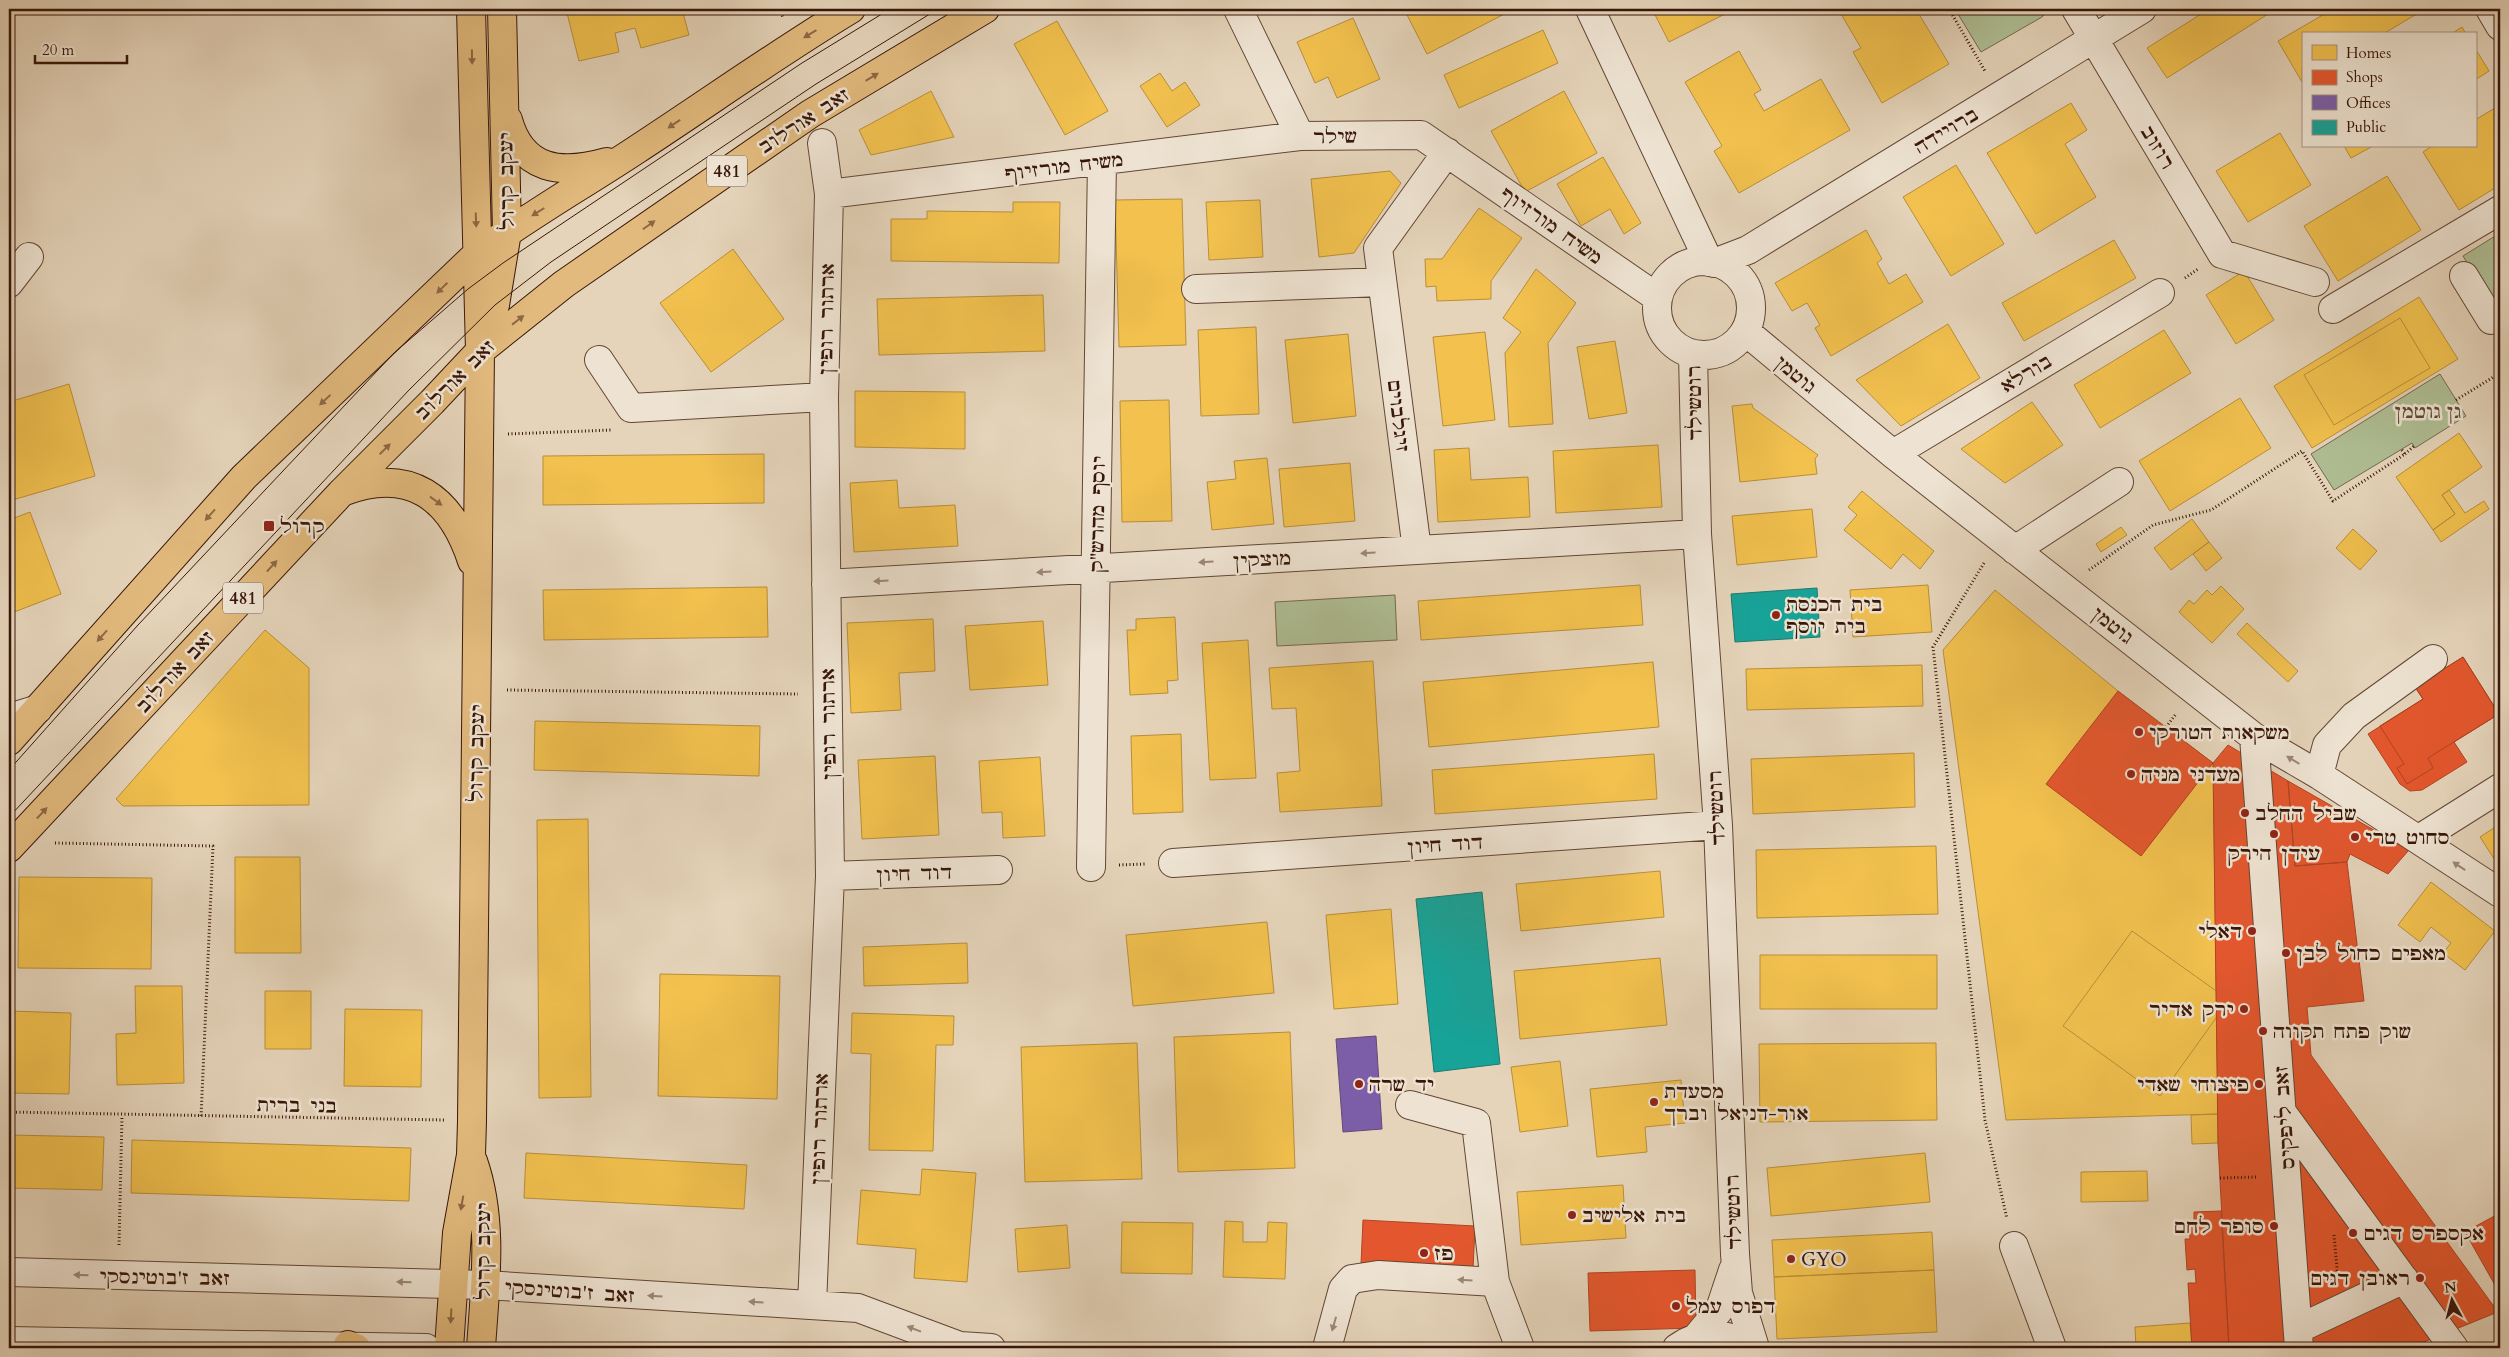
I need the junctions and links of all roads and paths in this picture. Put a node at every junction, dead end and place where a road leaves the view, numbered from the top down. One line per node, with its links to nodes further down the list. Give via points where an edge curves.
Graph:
1 (471, 9): 25 (main road, יעקב קרול, one-way to 25)
2 (502, 9): 14 (main road, יעקב קרול)
3 (851, 9): 17 (main road, one-way to 17, via 793,44)
4 (985, 9): 41 (main road, זאב אורלוב / 481, one-way to 4, via 564,284 810,114)
5 (1238, 9): 15 (street, שילר)
6 (1590, 9): 21 (street)
7 (1949, 9): 13 (path)
8 (2076, 9): 12 (street, רוזוב)
9 (2142, 9): 12 (street, ברויידה)
10 (2490, 9): 11 (street)
11 (2500, 26)
12 (2093, 40): 13 (street, ברויידה); 26 (street, רוזוב)
13 (2000, 97): 24 (street, ברויידה)
14 (505, 110): 17 (main road, via 516,142 534,160 548,167 583,169); 23 (main road, יעקב קרול)
15 (1300, 136): 18 (street, שילר, via 1421,134); 19 (street, משיח מורזיוף)
16 (822, 143): 20 (street, ארתור רופין)
17 (636, 150): 23 (main road, one-way to 23)
18 (1447, 152): 32 (street, זיגלבוים, via 1378,248); 37 (street, משיח מורזיוף)
19 (1102, 161): 20 (street, משיח מורזיוף); 58 (street, יוסף מהרש"ק)
20 (829, 194): 45 (street, ארתור רופין)
21 (1680, 201): 28 (street); 29 (street, via 1683,237)
22 (2500, 210): 38 (street)
23 (507, 232): 25 (main road); 41 (main road, יעקב קרול, via 495,305)
24 (1748, 250): 28 (street, ברויידה); 31 (street)
25 (477, 254): 41 (main road, יעקב קרול); 65 (main road, one-way to 65, via 244,477)
26 (2222, 254): 33 (street); 36 (path)
27 (29, 257): 34 (street)
28 (1711, 263): 29 (street, via 1684,266); 31 (street, via 1732,271)
29 (1673, 273): 37 (street, via 1661,288)
30 (2464, 276): 39 (street, via 2491,320)
31 (1741, 280): 40 (street, via 1751,305)
32 (1382, 282): 35 (street); 57 (street, זיגלבוים)
33 (2316, 282)
34 (9, 283)
35 (1196, 289)
36 (2160, 293): 51 (street, בורלא)
37 (1658, 298): 42 (street, via 1660,326 1668,339)
38 (2333, 309)
39 (2500, 314)
40 (1745, 331): 42 (street, via 1736,343 1723,351); 51 (street, גוטמן)
41 (480, 350): 48 (main road, יעקב קרול); 54 (main road, זאב אורלוב / 481, one-way to 41)
42 (1693, 354): 55 (street, רוטשילד)
43 (599, 360): 47 (street)
44 (2500, 373): 46 (path)
45 (824, 397): 47 (street); 60 (street, ארתור רופין)
46 (2456, 400)
47 (631, 408): 48 (path, via 618,430)
48 (477, 436): 59 (main road, יעקב קרול)
49 (2414, 446): 52 (path)
50 (2401, 449): 52 (path)
51 (1893, 454): 56 (street, גוטמן)
52 (2405, 454): 61 (path, via 2333,501 2302,451 2211,510 2153,524)
53 (2119, 482): 56 (street)
54 (341, 493): 59 (main road, one-way to 59, via 371,483 402,483 440,502 459,529); 73 (main road, זאב אורלוב / 481, one-way to 54)
55 (1697, 534): 57 (street, מוצקין); 71 (street, רוטשילד)
56 (2008, 544): 61 (street, גוטמן); 88 (path, via 1932,647 1984,1120)
57 (1417, 550): 58 (street, מוצקין, one-way to 58)
58 (1097, 569): 60 (street, מוצקין, one-way to 60); 75 (street, יוסף מהרש"ק)
59 (477, 575): 63 (main road, יעקב קרול)
60 (826, 584): 64 (street, ארתור רופין)
61 (2064, 588): 67 (street, גוטמן)
62 (2433, 659): 69 (street, via 2354,716 2327,745)
63 (476, 690): 64 (path); 83 (main road, יעקב קרול)
64 (827, 694): 77 (street, ארתור רופין)
65 (38, 709): 66 (street); 68 (main road)
66 (9, 718)
67 (2254, 737): 69 (street, גוטמן, one-way to 67); 85 (street, זאב ליפקיס, via 2284,1116)
68 (9, 741)
69 (2319, 775): 72 (street, גוטמן)
70 (2500, 788): 72 (street)
71 (1718, 825): 74 (street, דוד חיון); 89 (street, רוטשילד)
72 (2419, 839): 78 (street, גוטמן, one-way to 72)
73 (11, 846): 82 (path, via 213,846)
74 (1173, 863): 75 (path)
75 (1091, 867)
76 (998, 870): 77 (street, דוד חיון)
77 (830, 876): 96 (street, ארתור רופין)
78 (2500, 892)
79 (1410, 1105): 93 (street, via 1476,1124)
80 (9, 1112): 81 (path, בני ברית)
81 (122, 1116): 82 (path, בני ברית); 91 (path)
82 (201, 1117): 83 (path, בני ברית)
83 (472, 1121): 84 (main road, יעקב קרול)
84 (471, 1155): 94 (main road, יעקב קרול, one-way to 94, via 457,1233); 95 (main road, יעקב קרול, via 481,1184 486,1217)
85 (2295, 1163): 86 (path); 92 (street); 98 (street, זאב ליפקיס)
86 (2220, 1178)
87 (2334, 1234): 97 (path)
88 (2014, 1246): 111 (street)
89 (1735, 1262): 100 (street, רוטשילד, via 1720,1309); 110 (street, רוטשילד, via 1738,1293)
90 (9, 1272): 91 (street, זאב ז'בוטינסקי, one-way to 90)
91 (119, 1276): 94 (street, זאב ז'בוטינסקי, one-way to 91)
92 (2404, 1279): 97 (street); 112 (street)
93 (1495, 1282): 107 (street, one-way to 107, via 1378,1274 1352,1279 1344,1289); 108 (street)
94 (453, 1284): 95 (street, זאב ז'בוטינסקי); 104 (main road, יעקב קרול, one-way to 104)
95 (485, 1285): 96 (street, זאב ז'בוטינסקי, one-way to 95); 105 (main road, יעקב קרול)
96 (812, 1305): 102 (street, זאב ז'בוטינסקי, one-way to 96, via 858,1308)
97 (2340, 1309): 98 (street)
98 (2299, 1339)
99 (9, 1341): 101 (street)
100 (1686, 1343): 109 (street, via 1716,1335 1731,1338)
101 (352, 1347): 103 (street)
102 (953, 1347): 106 (street, זאב ז'בוטינסקי)
103 (426, 1348)
104 (449, 1348)
105 (481, 1348)
106 (991, 1348)
107 (1327, 1348)
108 (1520, 1348)
109 (1748, 1348)
110 (1755, 1348)
111 (2052, 1348)
112 (2454, 1348)

